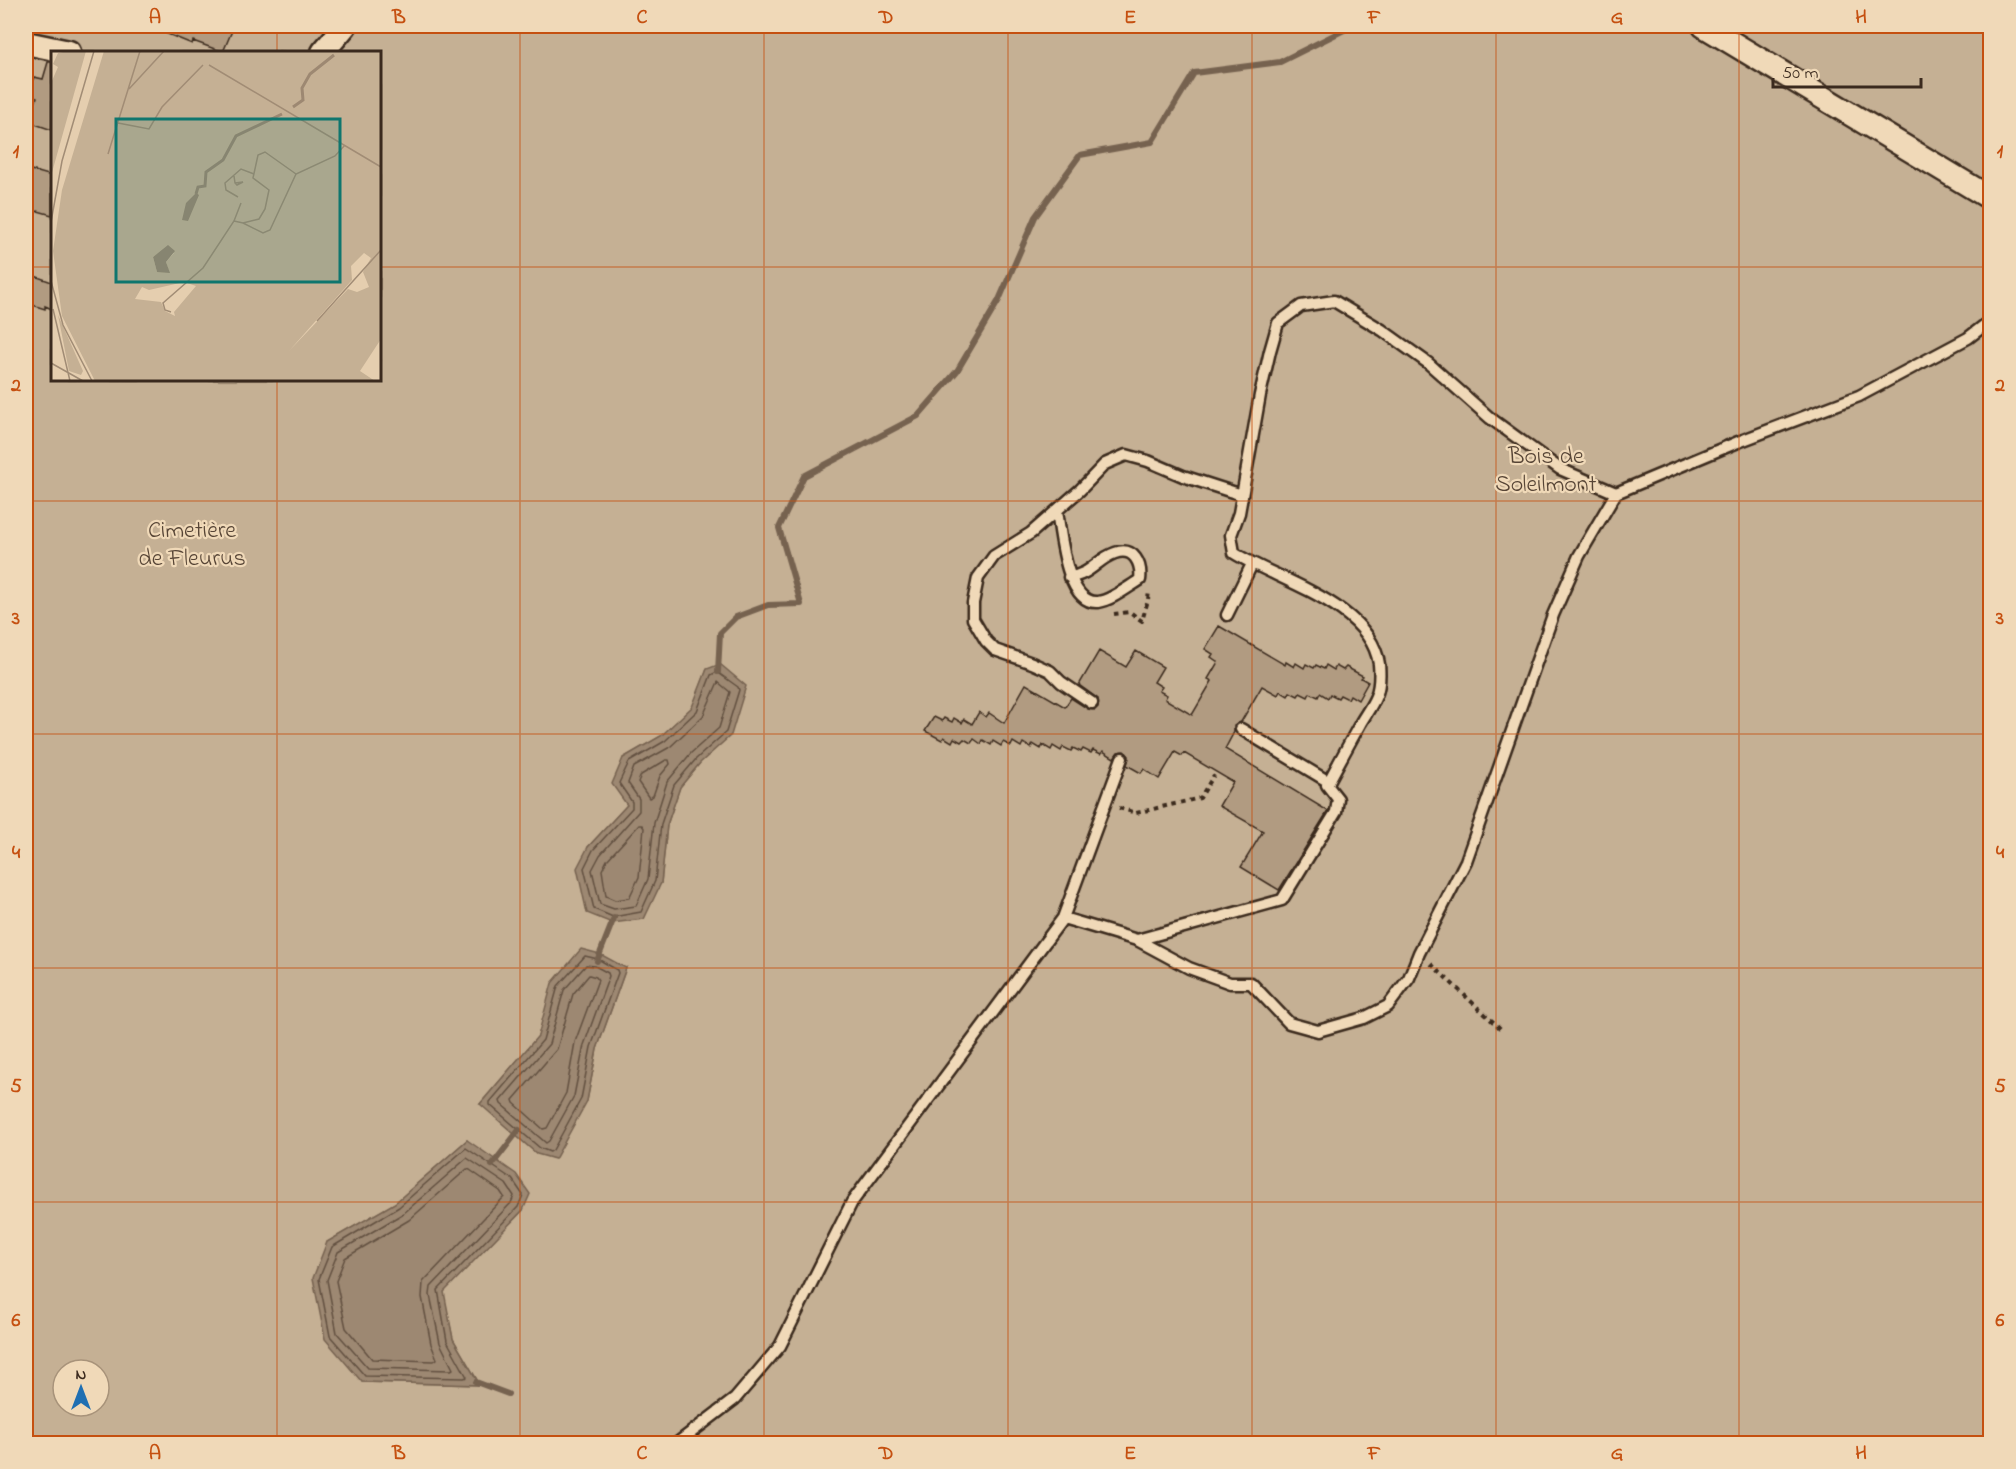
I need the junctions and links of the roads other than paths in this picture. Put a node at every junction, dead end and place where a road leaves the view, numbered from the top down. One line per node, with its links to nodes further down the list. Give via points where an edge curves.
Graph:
1 (345, 26): 5 (street)
2 (1704, 26): 6 (street)
3 (26, 43): 4 (street)
4 (64, 51)
5 (324, 51)
6 (1990, 198)
7 (1990, 321): 8 (lane, via 1968,338 1859,396)
8 (1616, 494): 9 (lane, via 1560,469 1490,418 1428,363 1334,301 1301,306 1278,323); 19 (lane, via 1580,556 1553,615 1466,861 1409,978 1388,1006 1364,1018 1318,1031 1289,1023 1251,983 1230,983 1199,972)
9 (1242, 495): 10 (lane, via 1126,455 1105,464); 11 (lane, via 1231,536 1234,553)
10 (1057, 511): 12 (lane); 14 (lane, via 994,556 978,578 973,619 995,650 1050,671)
11 (1252, 564): 13 (lane); 17 (lane, via 1323,598 1347,615 1373,645 1380,676 1377,695)
12 (1069, 577): 12 (lane, via 1077,591 1094,602 1140,580 1142,569 1130,553 1118,552 1089,572)
13 (1227, 615)
14 (1092, 703)
15 (1241, 729): 17 (lane)
16 (1122, 758): 18 (lane)
17 (1329, 782): 19 (lane, via 1327,785 1338,799 1336,812 1282,900)
18 (1063, 918): 19 (lane); 20 (lane, via 852,1203 780,1346 735,1399)
19 (1137, 940)
20 (676, 1443)

